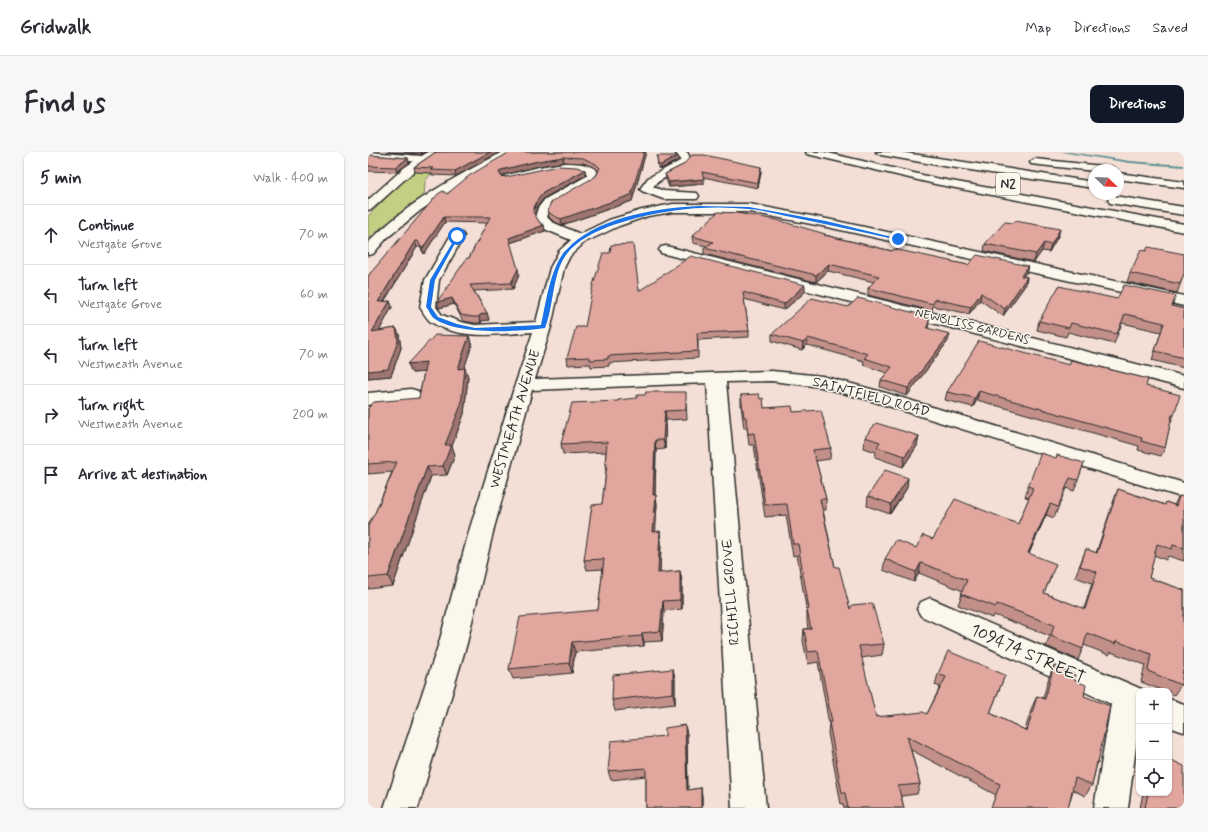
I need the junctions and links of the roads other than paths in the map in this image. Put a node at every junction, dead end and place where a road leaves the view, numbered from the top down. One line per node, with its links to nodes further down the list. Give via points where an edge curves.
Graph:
1 (436, 152): 8 (main road)
2 (511, 152): 27 (main road, via 466,176 415,209 378,239)
3 (680, 152): 20 (main road, via 686,160 684,164 653,180 646,185 646,189 663,195 710,198)
4 (811, 152): 17 (main road, via 935,181)
5 (833, 152): 17 (main road, N2)
6 (881, 152): 15 (main road, N2)
7 (368, 155): 8 (main road)
8 (422, 159): 19 (main road)
9 (1088, 168): 10 (main road, via 1026,162)
10 (1088, 171)
11 (1124, 172): 14 (main road)
12 (1124, 177): 16 (main road)
13 (507, 178): 25 (main road, via 544,169 589,169 593,173 592,178 549,202 541,217 547,225)
14 (1184, 178)
15 (1088, 184)
16 (1184, 185)
17 (1042, 195): 22 (main road); 23 (main road)
18 (1114, 200): 21 (main road)
19 (368, 206)
20 (728, 206): 25 (main road, WESTMEATH AVENUE, via 673,208 646,213 614,223); 28 (main road, WESTMEATH AVENUE, via 826,222)
21 (1184, 212)
22 (1184, 225)
23 (1184, 228)
24 (457, 236): 29 (main road, via 432,280 428,307 436,318 475,330)
25 (580, 239): 29 (main road, WESTMEATH AVENUE, via 564,254 557,268)
26 (666, 250): 31 (main road, NEWBLISS GARDENS)
27 (368, 251)
28 (1184, 301)
29 (543, 327): 32 (main road, WESTMEATH AVENUE)
30 (716, 376): 32 (main road, SAINTFIELD ROAD); 35 (main road, SAINTFIELD ROAD, via 772,376 822,382 879,397); 41 (main road, RICHILL GROVE)
31 (1184, 382)
32 (524, 385): 40 (main road, WESTMEATH AVENUE, via 482,528 453,643)
33 (411, 395): 34 (main road)
34 (368, 399)
35 (1184, 491)
36 (930, 609): 37 (main road, 109474 STREET)
37 (1133, 700): 42 (main road, 109474 STREET)
38 (1172, 714): 39 (main road)
39 (1184, 718)
40 (401, 808)
41 (749, 808)
42 (1111, 808)

